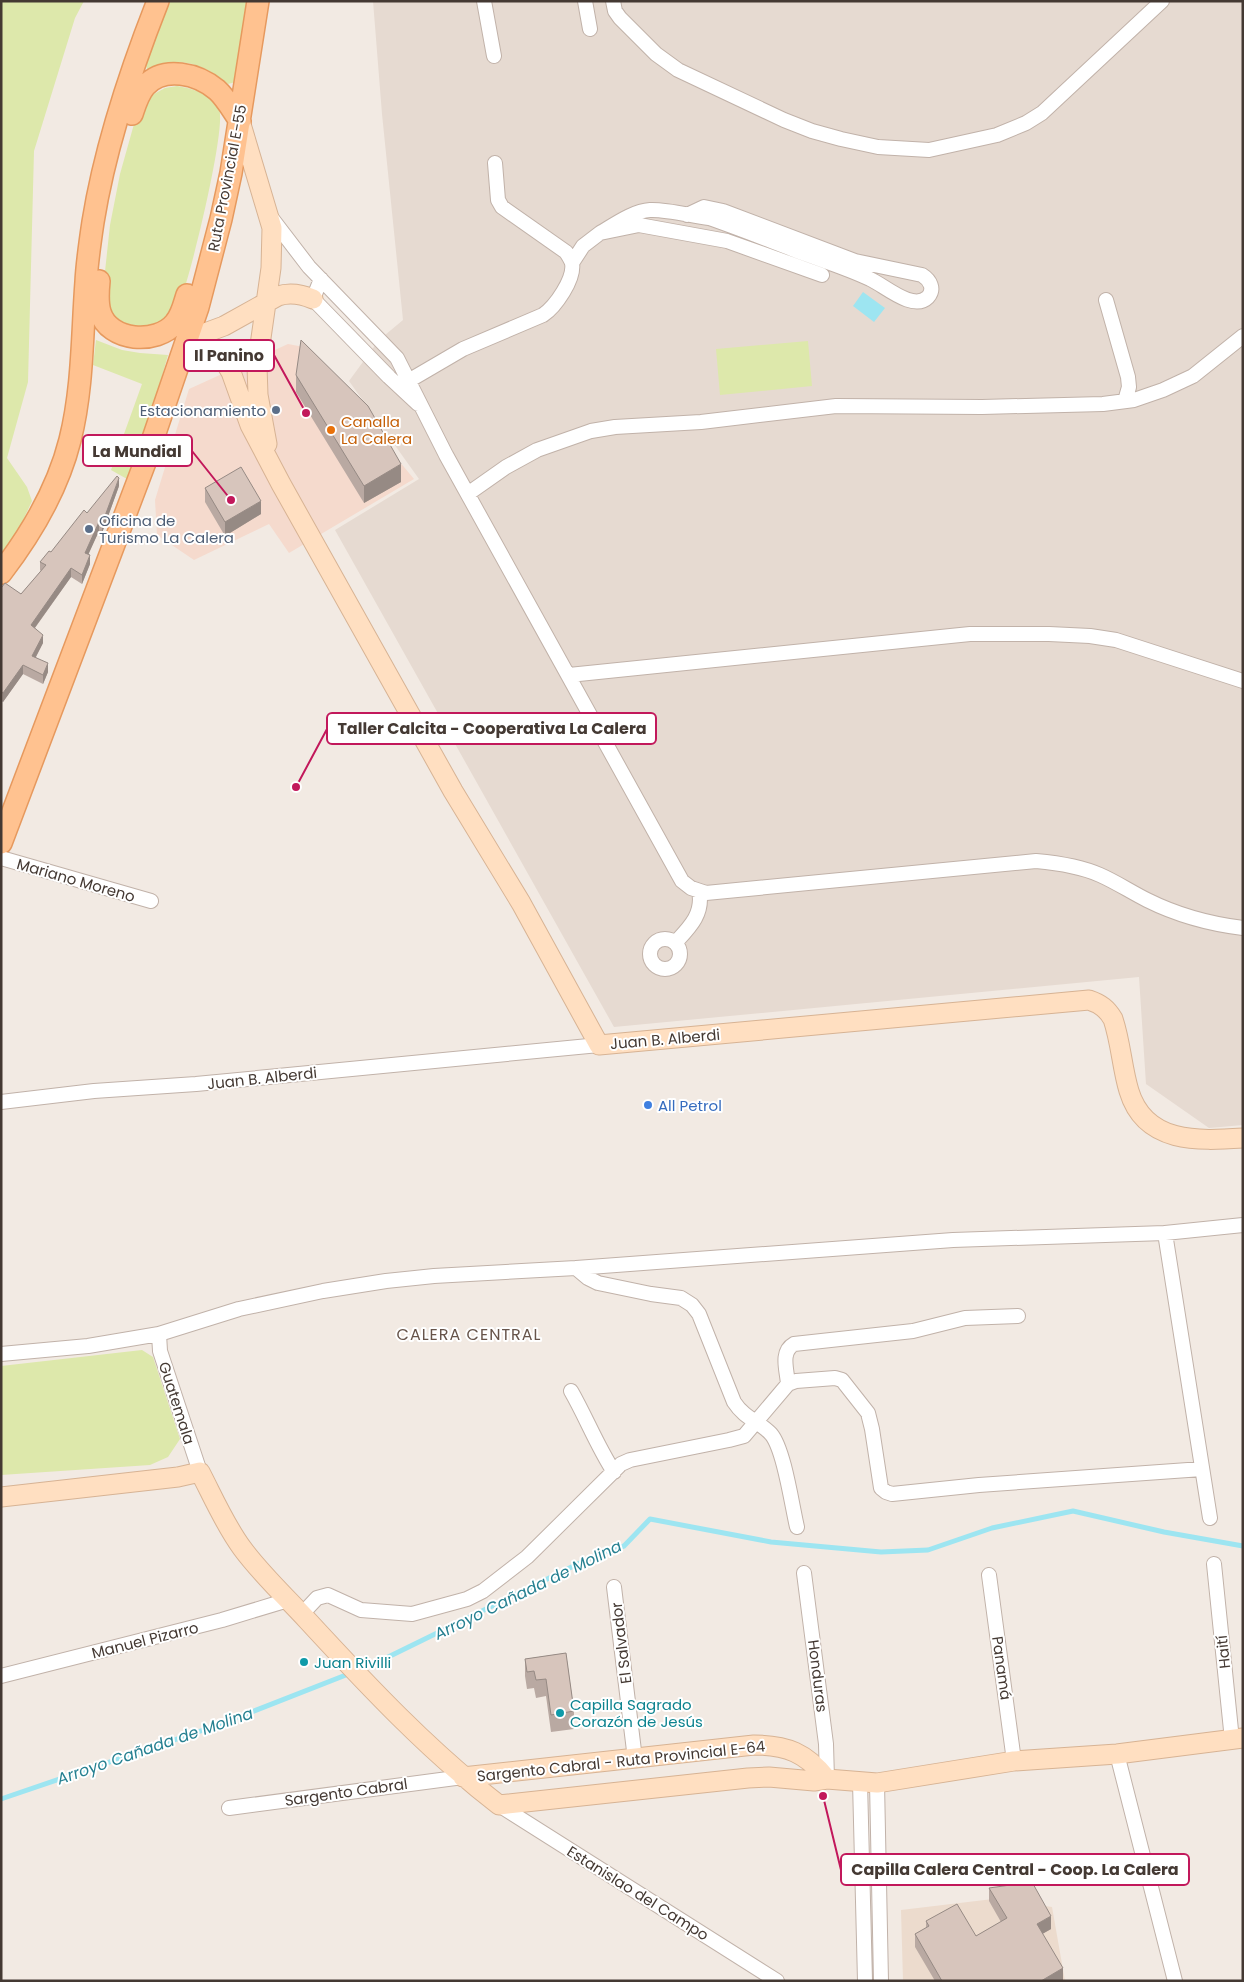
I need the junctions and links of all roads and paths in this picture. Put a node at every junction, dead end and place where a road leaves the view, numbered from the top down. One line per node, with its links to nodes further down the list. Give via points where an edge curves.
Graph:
1 (158, 1): 10 (main road, via 136,60)
2 (258, 1): 9 (main road, Ruta Provincial E-55)
3 (484, 1): 8 (street)
4 (585, 1): 7 (street)
5 (613, 1): 6 (street, via 620,18 656,54 708,85 812,131 878,147 929,150 997,135 1034,118)
6 (1162, 1)
7 (590, 29)
8 (494, 56)
9 (240, 122): 10 (main road, via 222,95 206,82 187,75 165,74 144,88 126,136); 12 (street); 17 (main road, Ruta Provincial E-55)
10 (107, 158): 15 (main road)
11 (494, 163): 16 (street, via 498,200 502,207 566,252)
12 (268, 213): 19 (street); 22 (street, via 273,242)
13 (687, 215): 13 (street, via 709,218 871,279 910,301 918,302 931,292 928,278 922,275 856,261 723,211 704,208); 14 (street, via 650,210 640,212)
14 (600, 233): 16 (street, via 583,246); 18 (street, via 639,225 702,235)
15 (89, 250): 24 (main road, via 99,274 98,304 104,321 118,332); 31 (main road, via 82,369 70,440 49,496)
16 (572, 263): 26 (street, via 562,295 553,308 463,349)
17 (208, 272): 24 (main road, via 189,290 175,324 161,333); 25 (main road, Ruta Provincial E-55)
18 (822, 275)
19 (321, 279): 20 (street); 26 (street, via 397,358)
20 (313, 299): 22 (street, via 286,293); 28 (street)
21 (1106, 300): 27 (street, via 1128,376)
22 (267, 302): 25 (street); 29 (street, via 259,346 258,395)
23 (1243, 336): 27 (street, via 1187,379)
24 (138, 338): 25 (main road)
25 (184, 346): 29 (street, via 203,344 225,362 250,425); 34 (main road, Ruta Provincial E-55, via 144,464)
26 (410, 380): 28 (street)
27 (1125, 401): 30 (street, via 991,406 856,405 701,422 615,427 591,431 537,450 506,466)
28 (422, 408): 30 (street)
29 (271, 463): 40 (street, via 453,791 521,903)
30 (469, 493): 32 (street)
31 (1, 573)
32 (569, 674): 33 (street, via 1006,633 1116,640); 36 (street, via 682,880)
33 (1243, 681)
34 (1, 843)
35 (1, 858): 37 (street, Mariano Moreno)
36 (699, 892): 38 (street, via 1036,861 1078,867 1185,916); 39 (street, via 698,914)
37 (151, 902)
38 (1243, 928)
39 (675, 943)
40 (600, 1045): 41 (street, Juan B. Alberdi); 42 (street, Juan B. Alberdi, via 1089,1000 1107,1009 1113,1019 1129,1094 1146,1120 1159,1130 1190,1140)
41 (1, 1102)
42 (1243, 1138)
43 (1243, 1225): 44 (street)
44 (1165, 1233): 45 (street, via 953,1240); 52 (street)
45 (576, 1268): 47 (street, via 434,1276 350,1286 239,1309); 51 (street, via 598,1283 681,1298 692,1305 699,1314 734,1402 741,1413)
46 (1018, 1316): 49 (street, via 965,1318 913,1331 794,1344 785,1354)
47 (160, 1334): 48 (street, via 88,1346); 53 (street, Guatemala, via 160,1351)
48 (1, 1354)
49 (788, 1384): 51 (street); 52 (street, via 835,1378 842,1380 868,1413 881,1488 892,1494)
50 (571, 1390): 54 (street)
51 (756, 1422): 54 (street, via 744,1436 630,1460); 57 (street, via 775,1440)
52 (1202, 1469): 56 (street)
53 (200, 1472): 55 (street); 62 (street, via 242,1548)
54 (614, 1472): 63 (street, via 527,1557 467,1599 412,1614 360,1610 328,1595 318,1598)
55 (1, 1497)
56 (1210, 1518)
57 (797, 1527)
58 (1214, 1564): 65 (street, Haití)
59 (804, 1573): 70 (street, Honduras, via 826,1744)
60 (989, 1575): 68 (street, Panamá)
61 (614, 1587): 67 (street, El Salvador)
62 (288, 1600): 63 (street); 64 (street, Manuel Pizarro)
63 (302, 1614): 69 (street, via 373,1690)
64 (1, 1676)
65 (1238, 1739): 66 (street, Sargento Cabral - Ruta Provincial E-64)
66 (1117, 1754): 68 (street, Sargento Cabral - Ruta Provincial E-64); 77 (street)
67 (635, 1759): 69 (street, Sargento Cabral - Ruta Provincial E-64); 70 (street, Sargento Cabral - Ruta Provincial E-64, via 774,1745 801,1755 816,1765)
68 (1014, 1761): 71 (street, Sargento Cabral - Ruta Provincial E-64)
69 (463, 1777): 72 (street); 73 (street, Sargento Cabral)
70 (827, 1779): 71 (street, Sargento Cabral - Ruta Provincial E-64); 72 (street, Sargento Cabral - Ruta Provincial E-64, via 748,1778)
71 (868, 1783): 75 (street); 76 (street)
72 (499, 1805): 74 (street, Estanislao del Campo)
73 (229, 1808)
74 (777, 1981)
75 (865, 1981)
76 (881, 1981)
77 (1175, 1981)

